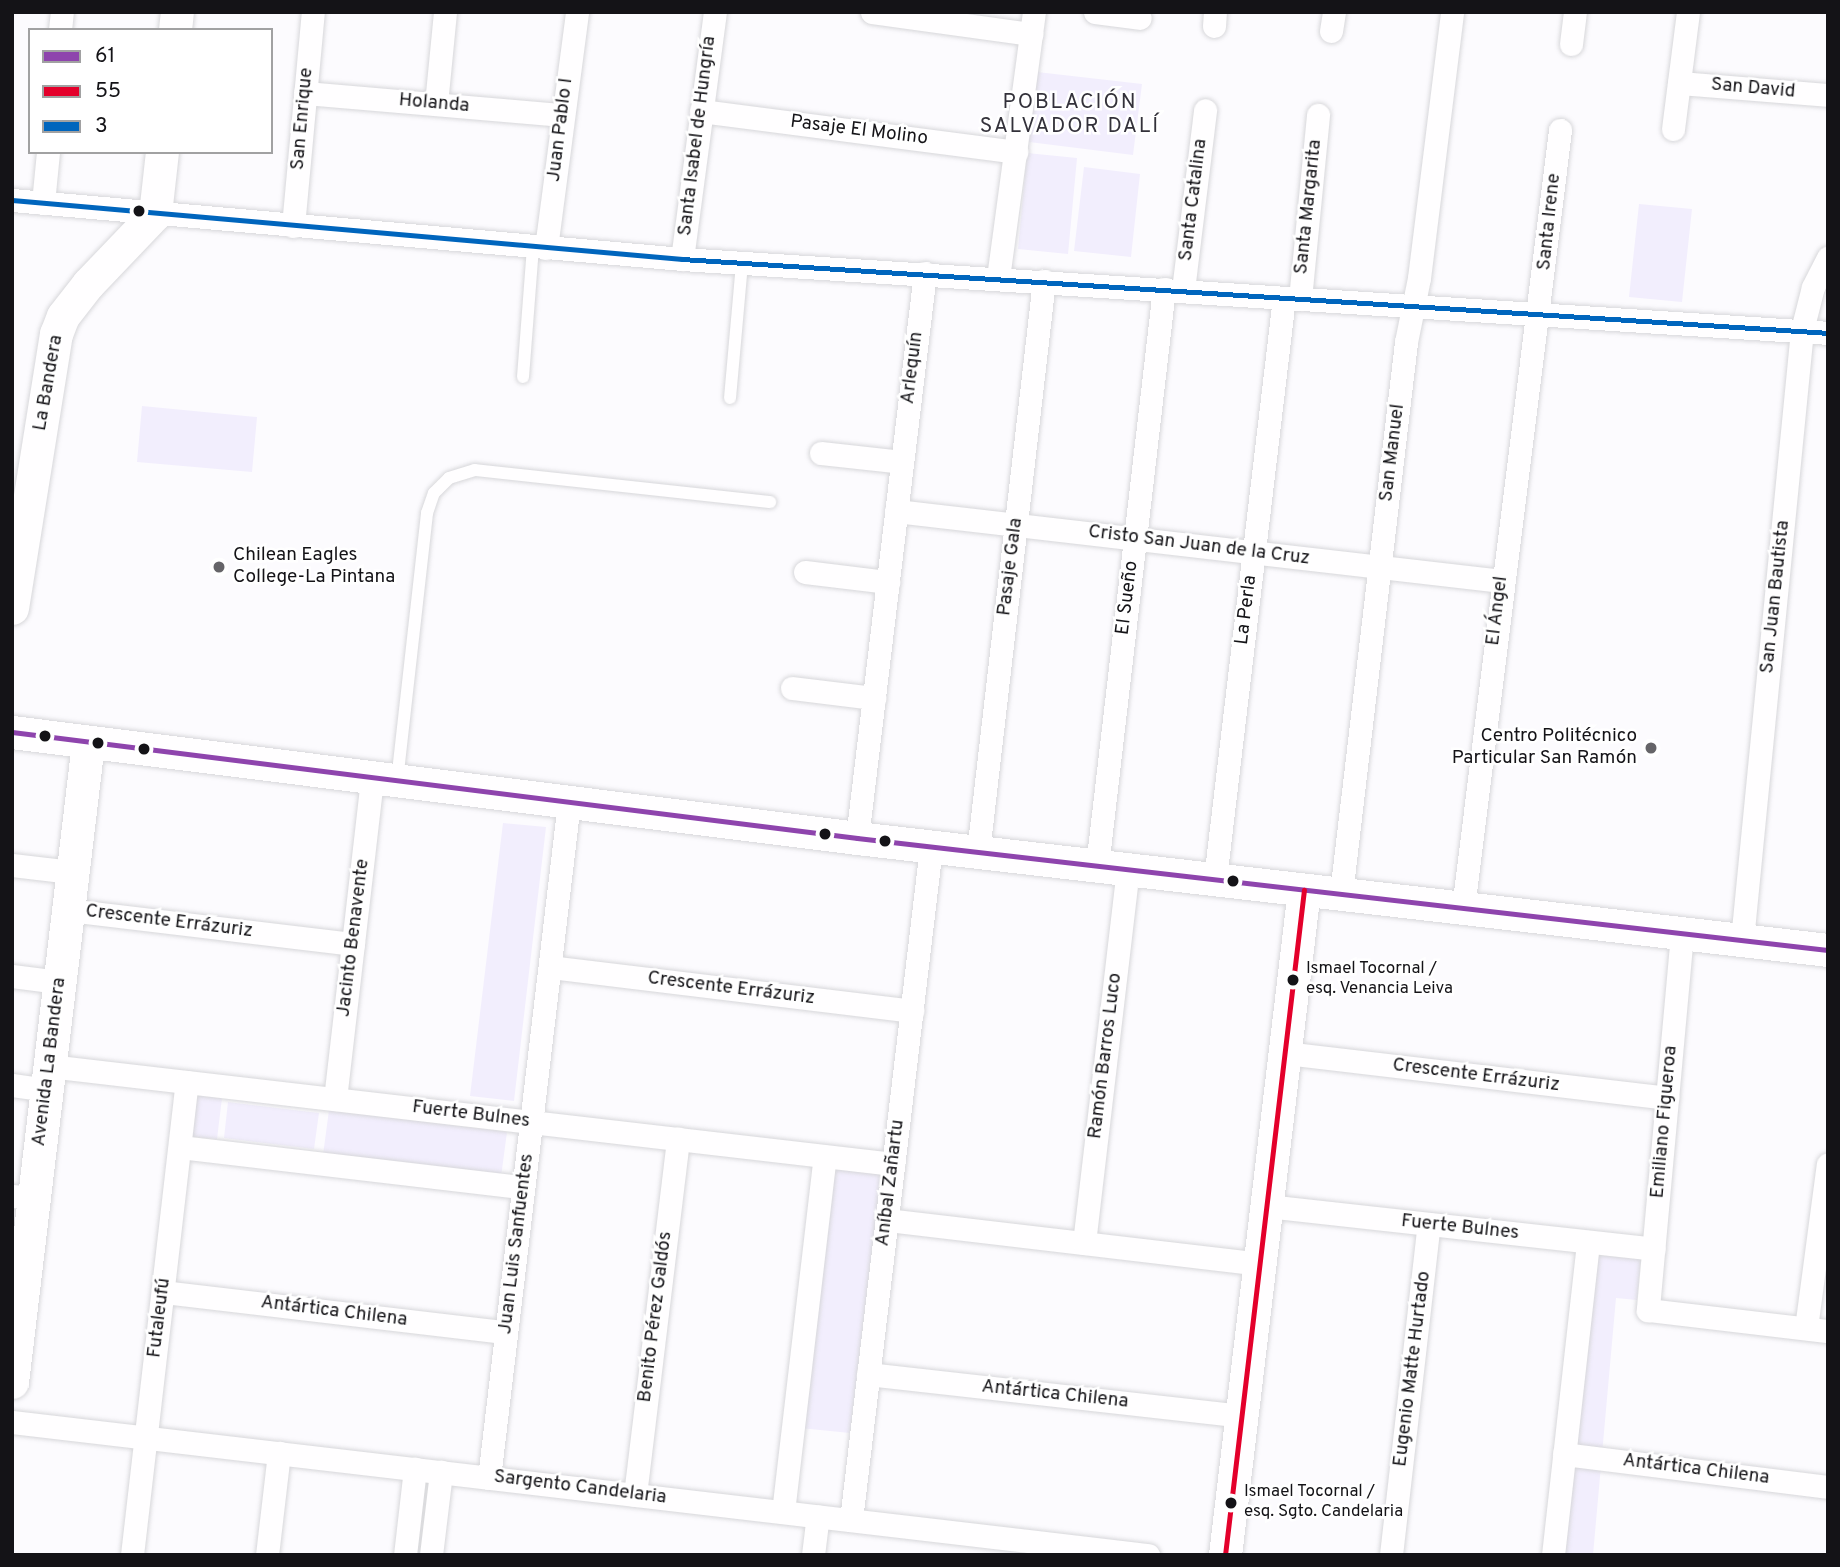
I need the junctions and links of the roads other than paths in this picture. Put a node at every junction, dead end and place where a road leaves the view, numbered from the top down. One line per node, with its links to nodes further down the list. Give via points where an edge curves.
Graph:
1 (313, 12): 14 (street, San Enrique)
2 (445, 12): 16 (street)
3 (577, 12): 19 (street, Juan Pablo I)
4 (715, 12): 18 (street, Santa Isabel de Hungría)
5 (872, 12): 11 (street)
6 (1095, 12): 10 (street)
7 (1452, 12): 39 (street, San Manuel)
8 (1575, 12): 12 (street)
9 (1688, 12): 13 (street)
10 (1140, 18)
11 (1033, 23): 23 (street)
12 (1571, 44)
13 (1679, 83): 15 (street, San David); 21 (street)
14 (305, 93): 16 (street, Holanda); 29 (street, San Enrique)
15 (1828, 95)
16 (436, 104): 19 (street, Holanda)
17 (1205, 110): 37 (street, Santa Catalina)
18 (702, 111): 23 (street, Pasaje El Molino); 32 (street, Santa Isabel de Hungría)
19 (563, 115): 30 (street, Juan Pablo I)
20 (1318, 115): 38 (street, Santa Margarita)
21 (1673, 129)
22 (1560, 130): 40 (street, Santa Irene)
23 (1016, 152): 35 (street)
24 (48, 154): 27 (street)
25 (162, 154): 28 (street)
26 (12, 200): 27 (street)
27 (43, 203): 28 (street)
28 (155, 214): 29 (street); 56 (street, La Bandera, via 88,284 63,316 56,334)
29 (293, 226): 30 (street)
30 (540, 247): 32 (street); 43 (lane)
31 (1828, 258): 41 (street, San Juan Bautista, via 1812,287)
32 (682, 259): 33 (street)
33 (742, 262): 34 (street); 44 (lane)
34 (925, 273): 35 (street); 46 (street, Arlequín)
35 (998, 278): 36 (street)
36 (1044, 281): 37 (street); 49 (street, Pasaje Gala)
37 (1174, 290): 38 (street); 50 (street, El Sueño)
38 (1292, 299): 39 (street); 51 (street, La Perla)
39 (1413, 307): 40 (street); 52 (street, San Manuel)
40 (1535, 313): 41 (street); 54 (street, El Ángel)
41 (1802, 330): 42 (street); 75 (street, San Juan Bautista)
42 (1828, 333)
43 (523, 377)
44 (730, 398)
45 (821, 453): 46 (street)
46 (902, 462): 48 (street, Arlequín)
47 (770, 502): 61 (lane, via 475,470 449,478 434,493 428,513)
48 (896, 511): 49 (street, Cristo San Juan de la Cruz); 55 (street, Arlequín)
49 (1015, 525): 50 (street, Cristo San Juan de la Cruz); 65 (street, Pasaje Gala)
50 (1135, 539): 51 (street, Cristo San Juan de la Cruz); 67 (street, El Sueño)
51 (1253, 553): 52 (street, Cristo San Juan de la Cruz); 69 (street, La Perla)
52 (1380, 567): 54 (street, Cristo San Juan de la Cruz); 71 (street, San Manuel)
53 (805, 572): 55 (street)
54 (1502, 581): 72 (street, El Ángel)
55 (888, 582): 58 (street, Arlequín)
56 (12, 608)
57 (792, 688): 58 (street)
58 (874, 698): 63 (street, Arlequín)
59 (12, 732): 60 (street)
60 (88, 743): 61 (street); 68 (street, Avenida La Bandera)
61 (385, 779): 62 (street); 76 (street, Jacinto Benavente)
62 (569, 802): 63 (street); 78 (street, Juan Luis Sanfuentes)
63 (857, 838): 64 (street)
64 (931, 847): 65 (street); 81 (street, Aníbal Zañartu)
65 (978, 852): 67 (street)
66 (12, 865): 68 (street)
67 (1112, 868): 69 (street); 100 (street, Ramón Barros Luco)
68 (72, 872): 73 (street, Avenida La Bandera)
69 (1215, 879): 70 (street)
70 (1304, 890): 71 (street); 82 (street)
71 (1341, 894): 72 (street)
72 (1463, 908): 74 (street)
73 (68, 909): 76 (street, Crescente Errázuriz); 80 (street, Avenida La Bandera)
74 (1682, 933): 75 (street); 86 (street, Emiliano Figueroa)
75 (1742, 940): 77 (street)
76 (353, 944): 87 (street, Jacinto Benavente)
77 (1828, 950)
78 (550, 967): 81 (street, Crescente Errázuriz); 88 (street, Juan Luis Sanfuentes)
79 (12, 976): 80 (street)
80 (60, 982): 83 (street, Avenida La Bandera)
81 (912, 1011): 92 (street, Aníbal Zañartu)
82 (1285, 1054): 86 (street, Crescente Errázuriz); 96 (street)
83 (48, 1078): 84 (street, Fuerte Bulnes); 85 (street, Fuerte Bulnes); 95 (street, Avenida La Bandera)
84 (187, 1082): 87 (street, Fuerte Bulnes); 90 (street, Futaleufú)
85 (12, 1085)
86 (1667, 1098): 101 (street, Emiliano Figueroa)
87 (335, 1099): 88 (street, Fuerte Bulnes)
88 (531, 1122): 89 (street, Fuerte Bulnes); 94 (street, Juan Luis Sanfuentes)
89 (678, 1139): 91 (street, Fuerte Bulnes); 118 (street, Benito Pérez Galdós)
90 (180, 1147): 94 (street); 103 (street, Futaleufú)
91 (825, 1156): 92 (street, Fuerte Bulnes); 119 (street)
92 (893, 1164): 97 (street, Aníbal Zañartu)
93 (1828, 1164): 105 (street)
94 (523, 1187): 106 (street, Juan Luis Sanfuentes)
95 (23, 1197): 104 (street, Avenida La Bandera)
96 (1267, 1206): 98 (street, Fuerte Bulnes); 102 (street)
97 (887, 1220): 100 (street); 107 (street, Aníbal Zañartu)
98 (1430, 1224): 99 (street, Fuerte Bulnes); 130 (street, Eugenio Matte Hurtado)
99 (1588, 1242): 101 (street, Fuerte Bulnes); 113 (street)
100 (1084, 1243): 102 (street)
101 (1654, 1249): 105 (street, Emiliano Figueroa, via 1648,1310)
102 (1260, 1264): 109 (street)
103 (163, 1292): 106 (street, Antártica Chilena); 111 (street, Futaleufú)
104 (17, 1306): 108 (street, Avenida La Bandera)
105 (1817, 1329)
106 (506, 1332): 116 (street, Juan Luis Sanfuentes)
107 (868, 1374): 109 (street, Antártica Chilena); 121 (street, Aníbal Zañartu)
108 (12, 1382)
109 (1242, 1416): 129 (street)
110 (12, 1422): 111 (street, Sargento Candelaria)
111 (146, 1437): 112 (street, Sargento Candelaria); 123 (street, Futaleufú)
112 (279, 1453): 114 (street, Sargento Candelaria); 124 (street)
113 (1564, 1454): 117 (street, Antártica Chilena); 131 (street)
114 (415, 1469): 115 (street, Sargento Candelaria); 125 (street)
115 (441, 1472): 116 (street, Sargento Candelaria); 126 (street)
116 (489, 1478): 118 (street, Sargento Candelaria)
117 (1828, 1487)
118 (635, 1495): 119 (street, Sargento Candelaria)
119 (783, 1512): 120 (street, Sargento Candelaria)
120 (818, 1516): 121 (street, Sargento Candelaria); 127 (street)
121 (851, 1520): 122 (street, Sargento Candelaria)
122 (1059, 1550): 128 (street, Sargento Candelaria)
123 (132, 1555)
124 (267, 1555)
125 (405, 1555)
126 (431, 1555)
127 (813, 1555)
128 (1147, 1555)
129 (1225, 1555)
130 (1391, 1555)
131 (1553, 1555)

